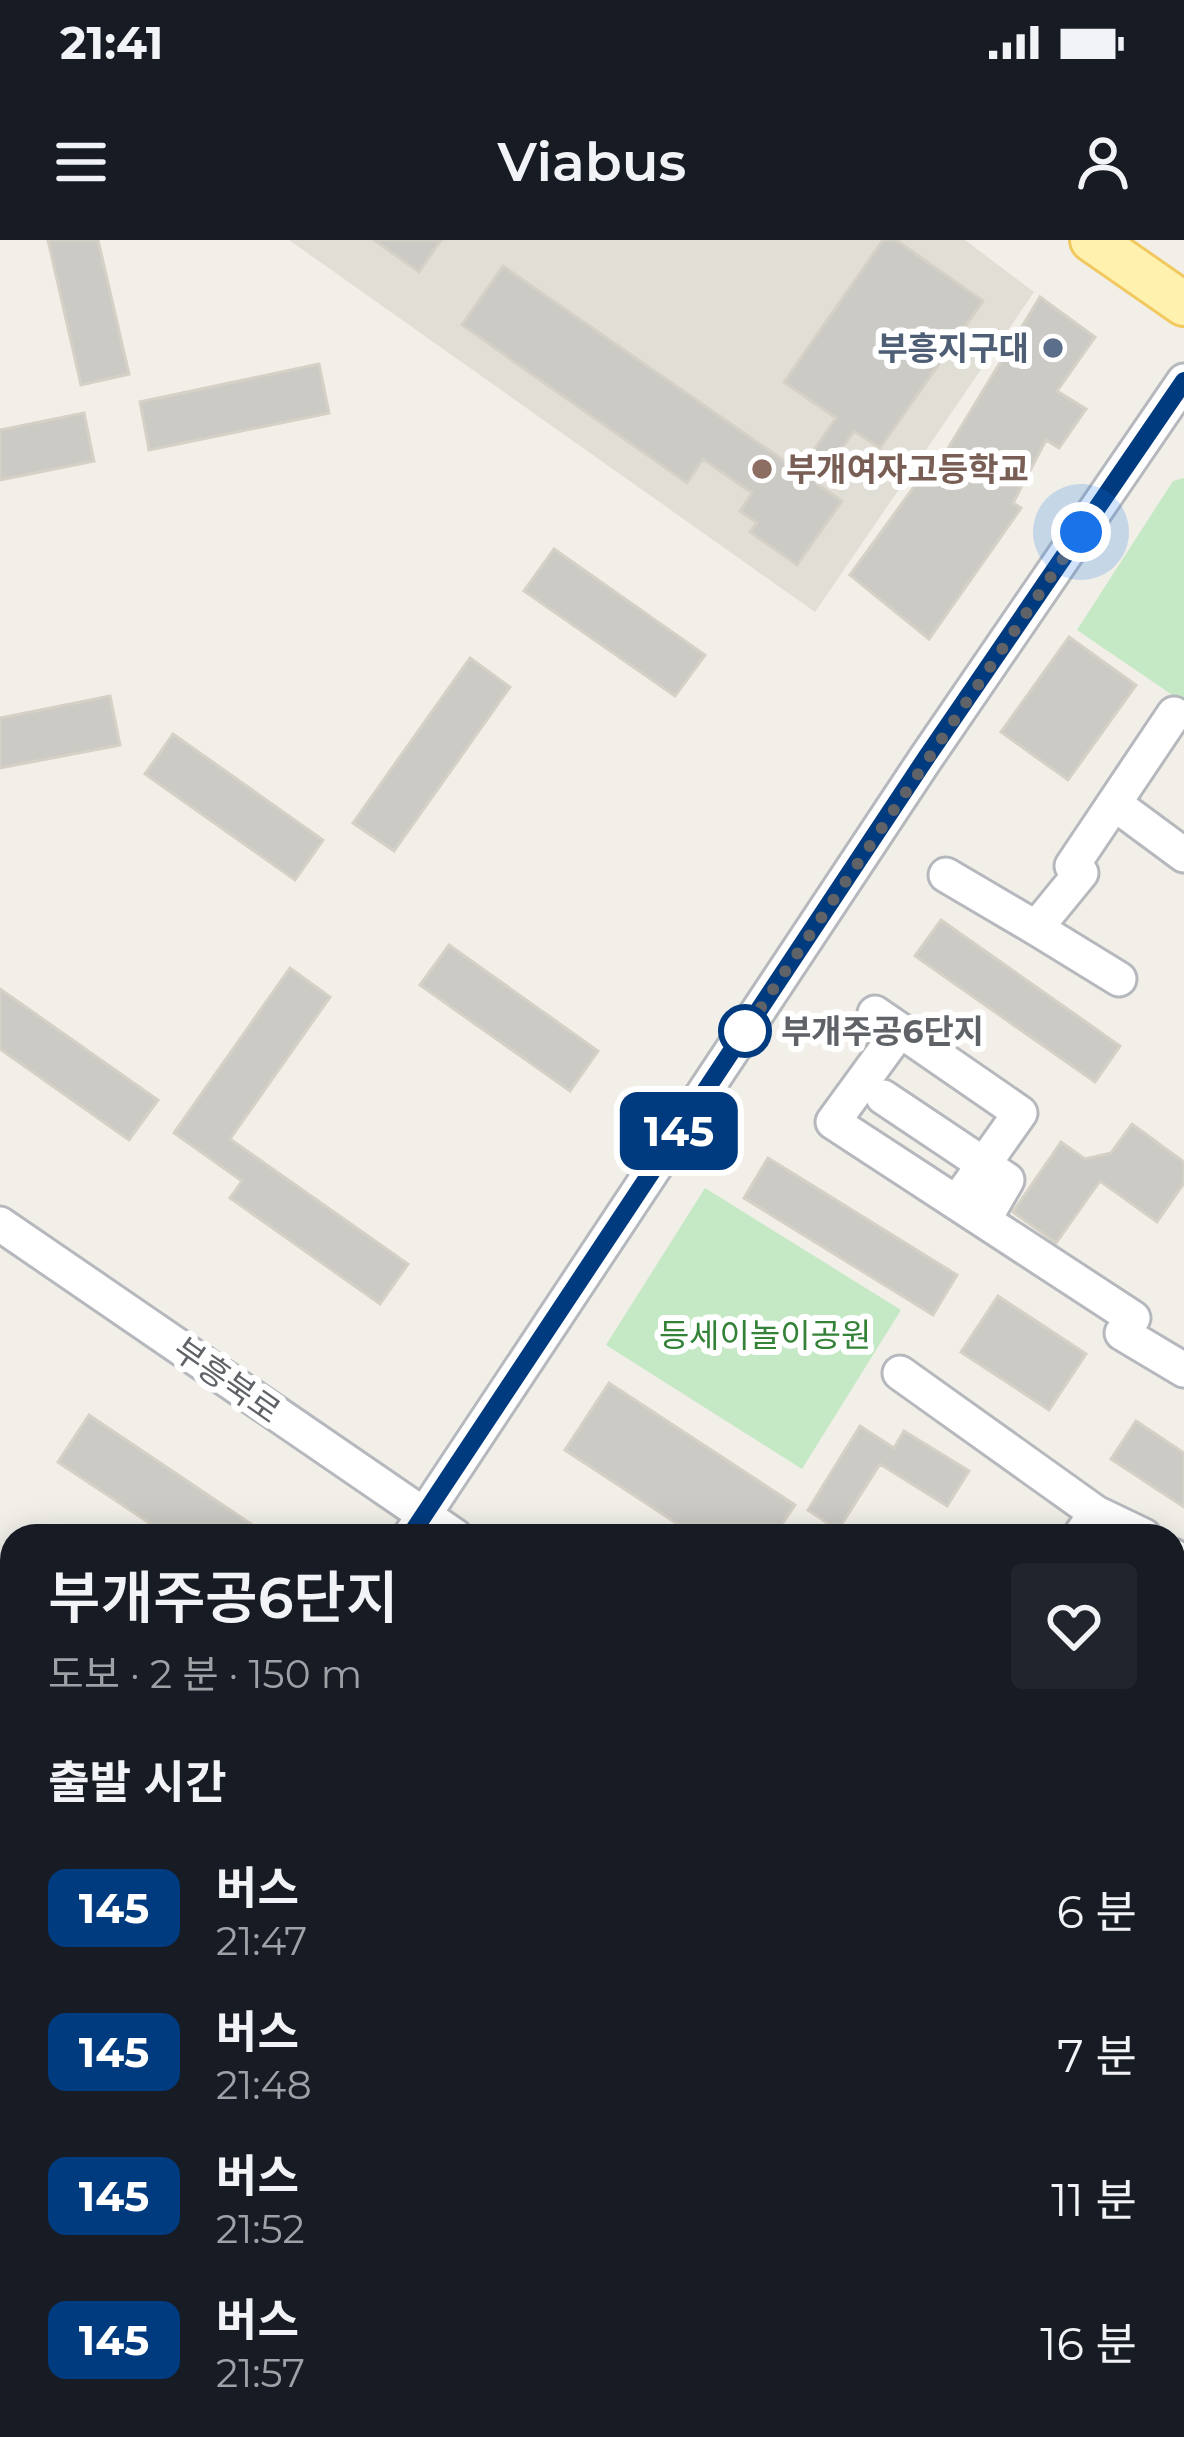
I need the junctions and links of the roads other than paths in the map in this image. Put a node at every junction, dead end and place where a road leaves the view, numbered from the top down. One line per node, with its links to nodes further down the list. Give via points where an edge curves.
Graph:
1 (1092, 240): 2 (main road)
2 (1184, 304)
3 (1184, 381): 18 (street)
4 (1174, 714): 5 (street)
5 (1115, 804): 6 (street); 8 (street)
6 (1184, 855)
7 (946, 875): 8 (street)
8 (1036, 928): 9 (street)
9 (1119, 979)
10 (883, 1097): 11 (street)
11 (983, 1164): 12 (street); 12 (street, via 1020,1112 887,1022 833,1122); 13 (street, via 1007,1180)
12 (957, 1202): 15 (street)
13 (992, 1206)
14 (0, 1224): 17 (street, 부흥북로)
15 (1184, 1370)
16 (900, 1373): 19 (street)
17 (414, 1524)
18 (418, 1524)
19 (1088, 1524)

